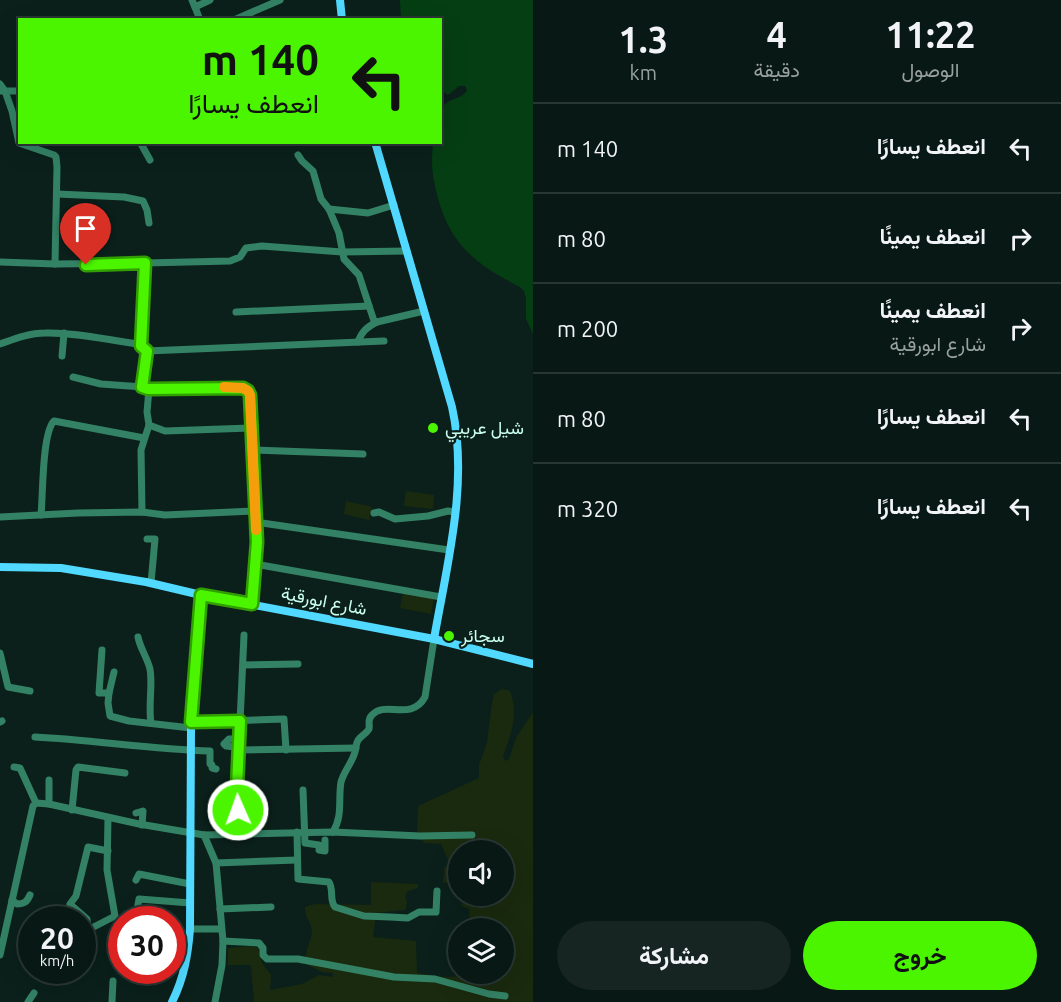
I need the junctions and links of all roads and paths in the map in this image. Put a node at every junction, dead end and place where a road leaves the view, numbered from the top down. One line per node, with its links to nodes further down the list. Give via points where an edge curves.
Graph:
1 (210, 0): 4 (street)
2 (280, 0): 5 (street)
3 (340, 0): 6 (main road)
4 (194, 4)
5 (239, 18)
6 (342, 18)
7 (0, 84): 8 (street)
8 (2, 91): 9 (street); 10 (street, via 12,111)
9 (18, 91)
10 (18, 138)
11 (22, 144): 16 (street, via 56,157)
12 (141, 144): 15 (street)
13 (376, 144): 17 (main road)
14 (298, 154): 18 (street, via 314,171 321,199)
15 (150, 160)
16 (57, 194): 19 (street, via 143,201); 24 (street)
17 (394, 205): 18 (street, via 369,213); 20 (main road)
18 (329, 209): 21 (street)
19 (149, 223)
20 (407, 251): 21 (street); 26 (main road)
21 (342, 252): 23 (street, via 262,246 246,248 240,257 230,261); 25 (street, via 359,275)
22 (0, 262): 24 (street)
23 (145, 263): 24 (street); 33 (street)
24 (55, 264)
25 (369, 306): 27 (street); 28 (street)
26 (424, 311): 28 (street); 44 (main road, via 456,423 459,464)
27 (236, 312)
28 (377, 322): 31 (street, via 361,333)
29 (64, 333): 32 (street, via 32,334); 33 (street); 34 (street)
30 (384, 341): 31 (street)
31 (358, 342): 33 (street)
32 (0, 344)
33 (144, 348): 36 (street)
34 (62, 356)
35 (73, 377): 36 (street)
36 (146, 388): 37 (street); 38 (street, via 246,389 250,395)
37 (149, 425): 38 (street, via 165,431); 39 (street)
38 (250, 428): 40 (street)
39 (144, 438): 43 (street); 46 (street, via 54,421 48,429)
40 (253, 450): 41 (street); 42 (street)
41 (363, 454)
42 (254, 511): 43 (street, via 165,515); 48 (street)
43 (142, 512): 46 (street)
44 (455, 512): 45 (street, via 395,519); 50 (main road)
45 (374, 513)
46 (42, 515): 47 (street)
47 (0, 517)
48 (255, 522): 50 (street); 51 (street)
49 (147, 539): 53 (street, via 155,539)
50 (449, 550): 55 (main road)
51 (255, 564): 55 (street); 56 (street)
52 (0, 567): 53 (main road, شارع ابورقية, via 61,568)
53 (151, 583): 54 (main road, شارع ابورقية)
54 (201, 595): 56 (main road, شارع ابورقية); 70 (main road)
55 (441, 597): 59 (main road)
56 (252, 604): 59 (main road, شارع ابورقية)
57 (244, 635): 64 (street)
58 (138, 637): 69 (street, via 150,670)
59 (434, 639): 63 (main road, شارع ابورقية); 72 (street, via 421,705 372,714 369,728 358,739)
60 (102, 650): 67 (street, via 99,693)
61 (0, 653): 66 (street, via 8,687)
62 (298, 664): 64 (street)
63 (533, 664)
64 (243, 665): 68 (street)
65 (114, 672): 67 (street)
66 (30, 692)
67 (109, 693): 69 (street, via 110,716)
68 (240, 721): 70 (street); 73 (street); 74 (street, via 284,719)
69 (151, 723): 70 (street)
70 (191, 725): 75 (main road)
71 (35, 737): 75 (street)
72 (356, 748): 74 (street); 88 (street, via 342,778 339,821)
73 (238, 750): 74 (street); 90 (street)
74 (286, 750)
75 (190, 751): 77 (street, via 210,751 210,765); 89 (main road)
76 (14, 767): 81 (street, via 20,768)
77 (216, 769)
78 (124, 773): 83 (street, via 78,767)
79 (49, 780): 82 (street)
80 (303, 790): 87 (street)
81 (36, 803): 82 (street); 101 (street)
82 (49, 804): 83 (street)
83 (72, 810): 85 (street)
84 (136, 813): 86 (street, via 143,811)
85 (108, 818): 86 (street); 94 (street)
86 (142, 825): 89 (street)
87 (301, 832): 88 (street); 90 (street); 93 (street, via 304,843 319,845 319,850 325,850); 95 (street)
88 (333, 832): 92 (street)
89 (189, 833): 91 (street); 98 (main road)
90 (240, 833): 91 (street)
91 (204, 835): 96 (street)
92 (472, 835)
93 (325, 840)
94 (108, 851): 103 (street, via 88,848); 107 (street, via 107,870 115,916)
95 (297, 860): 96 (street); 99 (street, via 298,879 329,882 333,906 364,916 408,918 419,912 436,912)
96 (216, 863): 106 (street)
97 (136, 880): 98 (street, via 139,874)
98 (190, 884): 102 (main road)
99 (437, 891)
100 (30, 896): 101 (street, via 22,904)
101 (12, 900): 111 (street)
102 (190, 903): 104 (street, via 139,899); 108 (main road)
103 (72, 906)
104 (138, 906)
105 (271, 907): 106 (street)
106 (220, 909): 109 (street)
107 (96, 926)
108 (190, 929): 109 (street); 117 (main road, via 188,961)
109 (221, 929): 110 (street)
110 (223, 941): 114 (street, via 259,943 267,959 298,959 394,977 435,979); 118 (street)
111 (0, 956)
112 (113, 984): 116 (street)
113 (34, 993): 115 (street)
114 (505, 996)
115 (28, 1002)
116 (112, 1002)
117 (172, 1002)
118 (215, 1002)

